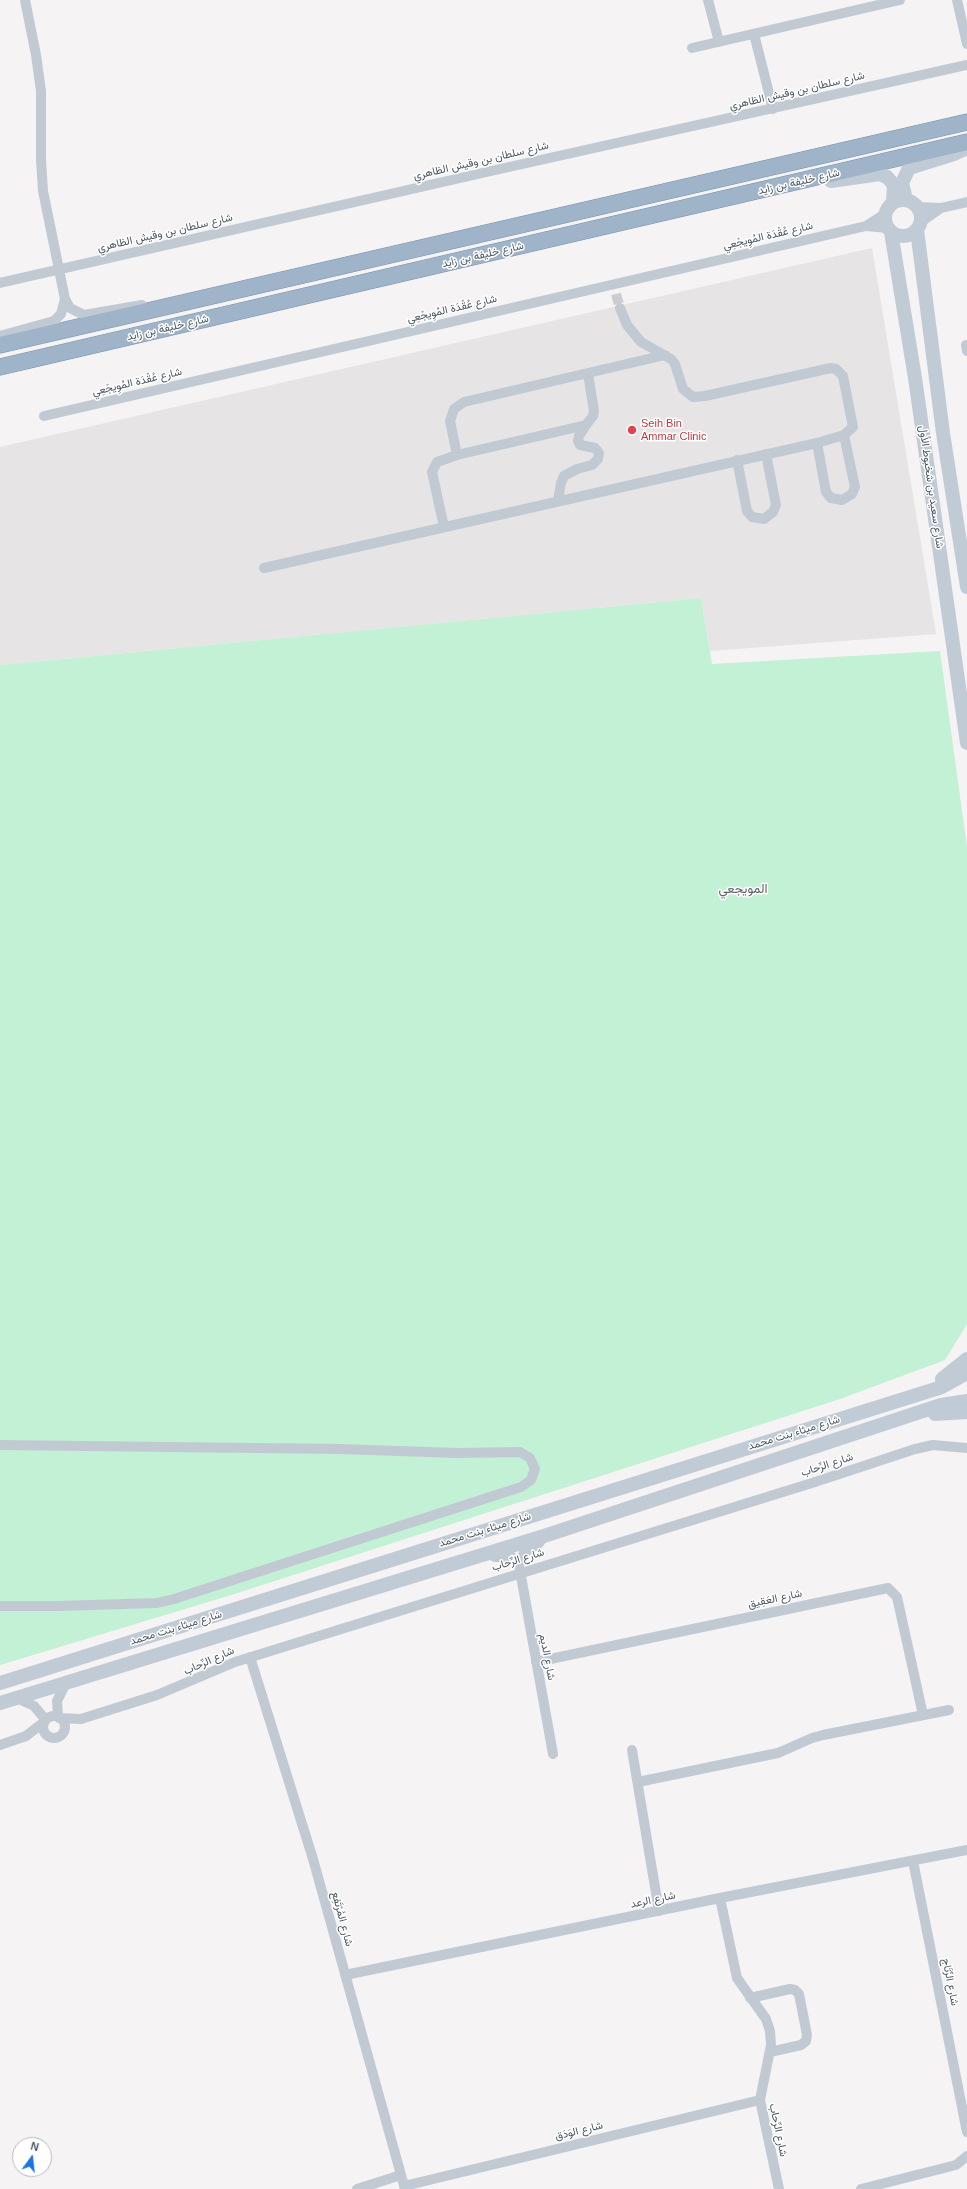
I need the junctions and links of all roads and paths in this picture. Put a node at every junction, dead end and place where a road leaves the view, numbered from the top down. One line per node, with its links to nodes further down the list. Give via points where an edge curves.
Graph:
1 (25, 0): 22 (street, via 40,77 41,176)
2 (708, 0): 6 (street)
3 (900, 0): 5 (street)
4 (957, 0): 7 (street)
5 (754, 34): 6 (street); 10 (street)
6 (719, 42): 8 (street)
7 (967, 44)
8 (692, 48)
9 (967, 65): 10 (street, شارع سلطان بن وقيش الظاهري)
10 (773, 109): 22 (street, شارع سلطان بن وقيش الظاهري)
11 (967, 122): 25 (highway, شارع خليفة بن زايد)
12 (967, 142): 14 (highway, شارع خليفة بن زايد)
13 (967, 148): 16 (main road, via 909,168 902,183)
14 (785, 185): 18 (main road, via 806,185 880,174 894,185); 30 (highway, شارع خليفة بن زايد)
15 (967, 202): 17 (street)
16 (912, 204): 17 (street); 18 (main road); 20 (main road, via 921,216)
17 (941, 208): 20 (street)
18 (889, 209): 19 (street, شارع عُقْدَة المُوِيجْعِي); 21 (main road)
19 (866, 226): 21 (street, شارع عُقْدَة المُوِيجْعِي); 33 (street, شارع عُقْدَة المُوِيجْعِي, via 615,289)
20 (919, 226): 21 (main road, via 904,236); 35 (main road, شارع سعيد بن شخبوط الأول)
21 (889, 230): 32 (main road, شارع سعيد بن شخبوط الأول)
22 (58, 269): 23 (street, شارع سلطان بن وقيش الظاهري); 24 (street)
23 (0, 283)
24 (65, 299): 25 (street, via 70,308 84,315 137,306); 27 (street, via 61,314 54,321)
25 (168, 306): 28 (highway, شارع خليفة بن زايد)
26 (620, 308): 29 (street, via 633,334 650,348)
27 (0, 336)
28 (0, 345)
29 (665, 355): 31 (street); 36 (street, via 675,364 683,389 693,397 699,398 826,368 836,369 843,376 854,423 851,430)
30 (0, 367)
31 (588, 374): 34 (street, via 594,411); 39 (street, via 458,405 450,421)
32 (915, 378): 35 (main road, via 923,376 927,380 933,419); 46 (main road, شارع سعيد بن شخبوط الأول)
33 (44, 416)
34 (586, 425): 39 (street); 41 (street, via 578,441 580,445 596,448 598,459 592,465 564,476)
35 (943, 433): 43 (main road, شارع سعيد بن شخبوط الأول)
36 (844, 435): 37 (street); 37 (street, via 855,486 852,494 842,500 831,498 826,492)
37 (816, 443): 38 (street)
38 (766, 454): 40 (street); 40 (street, via 776,505 773,512 764,519 752,517 747,511)
39 (457, 455): 42 (street, via 437,462 432,472)
40 (738, 460): 41 (street)
41 (558, 501): 42 (street)
42 (444, 527): 44 (street)
43 (965, 559): 45 (main road, شارع سعيد بن شخبوط الأول)
44 (264, 568)
45 (967, 587)
46 (946, 596): 47 (main road, via 957,612); 48 (main road, شارع سعيد بن شخبوط الأول)
47 (967, 668)
48 (967, 743)
49 (967, 1359): 51 (main road, via 944,1378)
50 (967, 1373): 51 (main road, شارع ميثاء بنت محمد, via 942,1387)
51 (906, 1398): 64 (main road, شارع ميثاء بنت محمد)
52 (967, 1401): 54 (main road, شارع ميثاء بنت محمد, via 941,1405)
53 (967, 1412): 54 (main road)
54 (908, 1416): 57 (main road, شارع ميثاء بنت محمد)
55 (0, 1445): 60 (street, via 520,1452 530,1458 535,1470 531,1480 521,1487 174,1599 58,1606)
56 (967, 1448): 59 (street, شارع الرِّحاب, via 933,1445 915,1449 805,1485)
57 (544, 1536): 58 (main road, شارع ميثاء بنت محمد); 59 (street, via 539,1543 524,1553)
58 (486, 1553): 59 (street, via 495,1557 512,1557); 63 (main road, شارع ميثاء بنت محمد)
59 (520, 1568): 61 (street, شارع الرِّحاب); 62 (street, شارع الديم)
60 (0, 1606)
61 (250, 1657): 70 (street, شارع الرِّحاب, via 220,1667 172,1690); 83 (street, شارع المُرْتَفِع, via 313,1859)
62 (536, 1662): 68 (street, شارع العَقِيق, via 888,1588 897,1597); 77 (street, شارع الديم)
63 (67, 1681): 65 (main road, شارع ميثاء بنت محمد); 69 (street, via 57,1700)
64 (0, 1683)
65 (17, 1698): 66 (main road, شارع ميثاء بنت محمد); 71 (street, via 34,1706)
66 (0, 1703)
67 (949, 1710): 68 (street)
68 (923, 1715): 78 (street, via 812,1738 778,1753)
69 (59, 1717): 70 (street, شارع الرِّحاب); 71 (street, via 52,1715); 72 (street, via 64,1728)
70 (81, 1719): 72 (street, شارع الرِّحاب)
71 (44, 1721): 73 (street); 74 (street, via 45,1731)
72 (63, 1734): 74 (street, via 58,1738)
73 (26, 1736): 74 (street); 75 (street)
74 (51, 1738)
75 (0, 1745)
76 (632, 1750): 78 (street)
77 (553, 1754)
78 (638, 1782): 82 (street)
79 (967, 1850): 80 (street, شارع الرعد)
80 (913, 1861): 81 (street, شارع الرعد); 87 (street, شارع الرِّتَاج)
81 (720, 1898): 82 (street, شارع الرعد); 84 (street, شارع الرِّحاب, via 736,1978)
82 (659, 1911): 83 (street, شارع الرعد)
83 (345, 1975): 89 (street, شارع المُرْتَفِع)
84 (750, 1998): 85 (street, شارع الرِّحاب, via 768,2025 771,2038); 85 (street, via 790,1989 798,1994 806,2041 801,2045)
85 (770, 2052): 86 (street, شارع الرِّحاب)
86 (760, 2100): 90 (street, شارع الوَدَق); 92 (street, شارع الرِّحاب)
87 (967, 2132)
88 (967, 2156): 93 (street, via 956,2165)
89 (400, 2175): 90 (street, شارع المُرْتَفِع); 91 (street)
90 (404, 2188)
91 (357, 2189)
92 (779, 2189)
93 (862, 2189)

